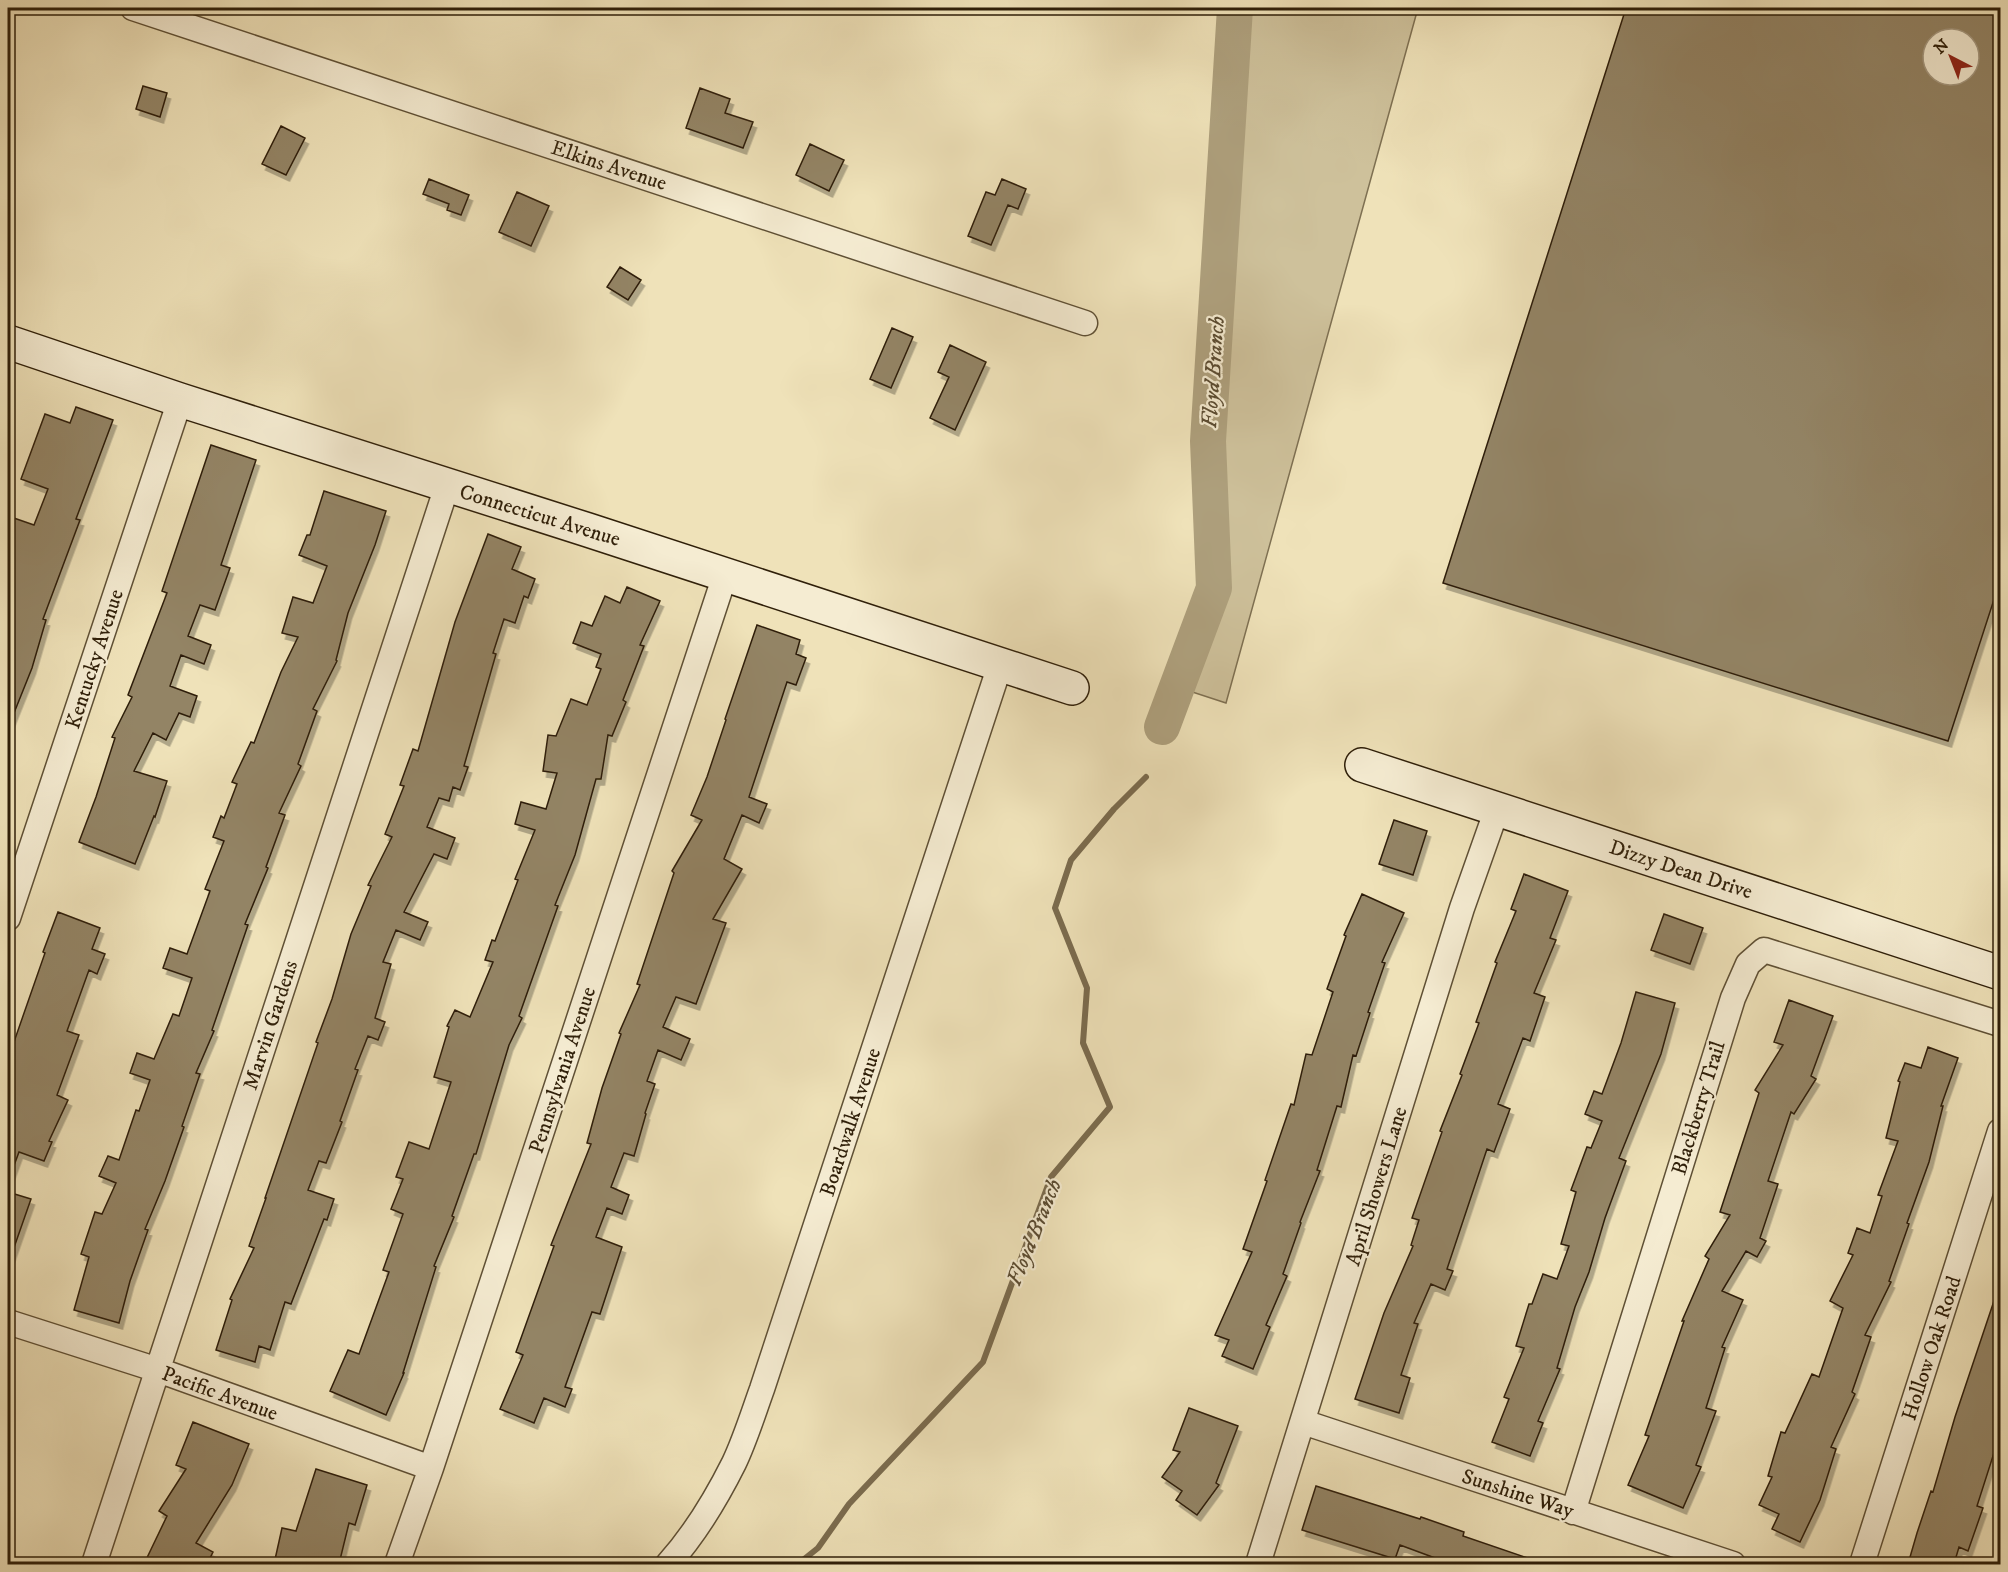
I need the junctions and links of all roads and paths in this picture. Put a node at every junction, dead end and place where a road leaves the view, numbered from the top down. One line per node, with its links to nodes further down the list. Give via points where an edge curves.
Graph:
1 (133, 8): 2 (street, Elkins Avenue)
2 (1085, 323)
3 (8, 342): 4 (street, Connecticut Avenue)
4 (180, 400): 5 (street, Connecticut Avenue); 11 (street, Kentucky Avenue)
5 (447, 486): 6 (street, Connecticut Avenue); 16 (street, Marvin Gardens)
6 (725, 575): 7 (street, Connecticut Avenue); 18 (street, Pennsylvania Avenue)
7 (1000, 665): 8 (street, Connecticut Avenue); 22 (street, Boardwalk Avenue, via 762,1389 734,1462 707,1512)
8 (1072, 688)
9 (1362, 765): 10 (street, Dizzy Dean Drive)
10 (1497, 809): 12 (street, Dizzy Dean Drive); 17 (street, April Showers Lane, via 1462,908)
11 (8, 918)
12 (2001, 974)
13 (2001, 1024): 19 (street, Blackberry Trail, via 1764,950 1748,964 1732,998)
14 (2001, 1131): 25 (street, Hollow Oak Road)
15 (8, 1322): 16 (street, Pacific Avenue)
16 (158, 1370): 18 (street, Pacific Avenue); 20 (street, Marvin Gardens)
17 (1303, 1422): 19 (street, Sunshine Way); 23 (street, April Showers Lane)
18 (431, 1468): 21 (street, Pennsylvania Avenue)
19 (1573, 1512): 24 (street, Sunshine Way)
20 (94, 1564)
21 (397, 1564)
22 (668, 1564)
23 (1258, 1564)
24 (1733, 1564)
25 (1862, 1564)

